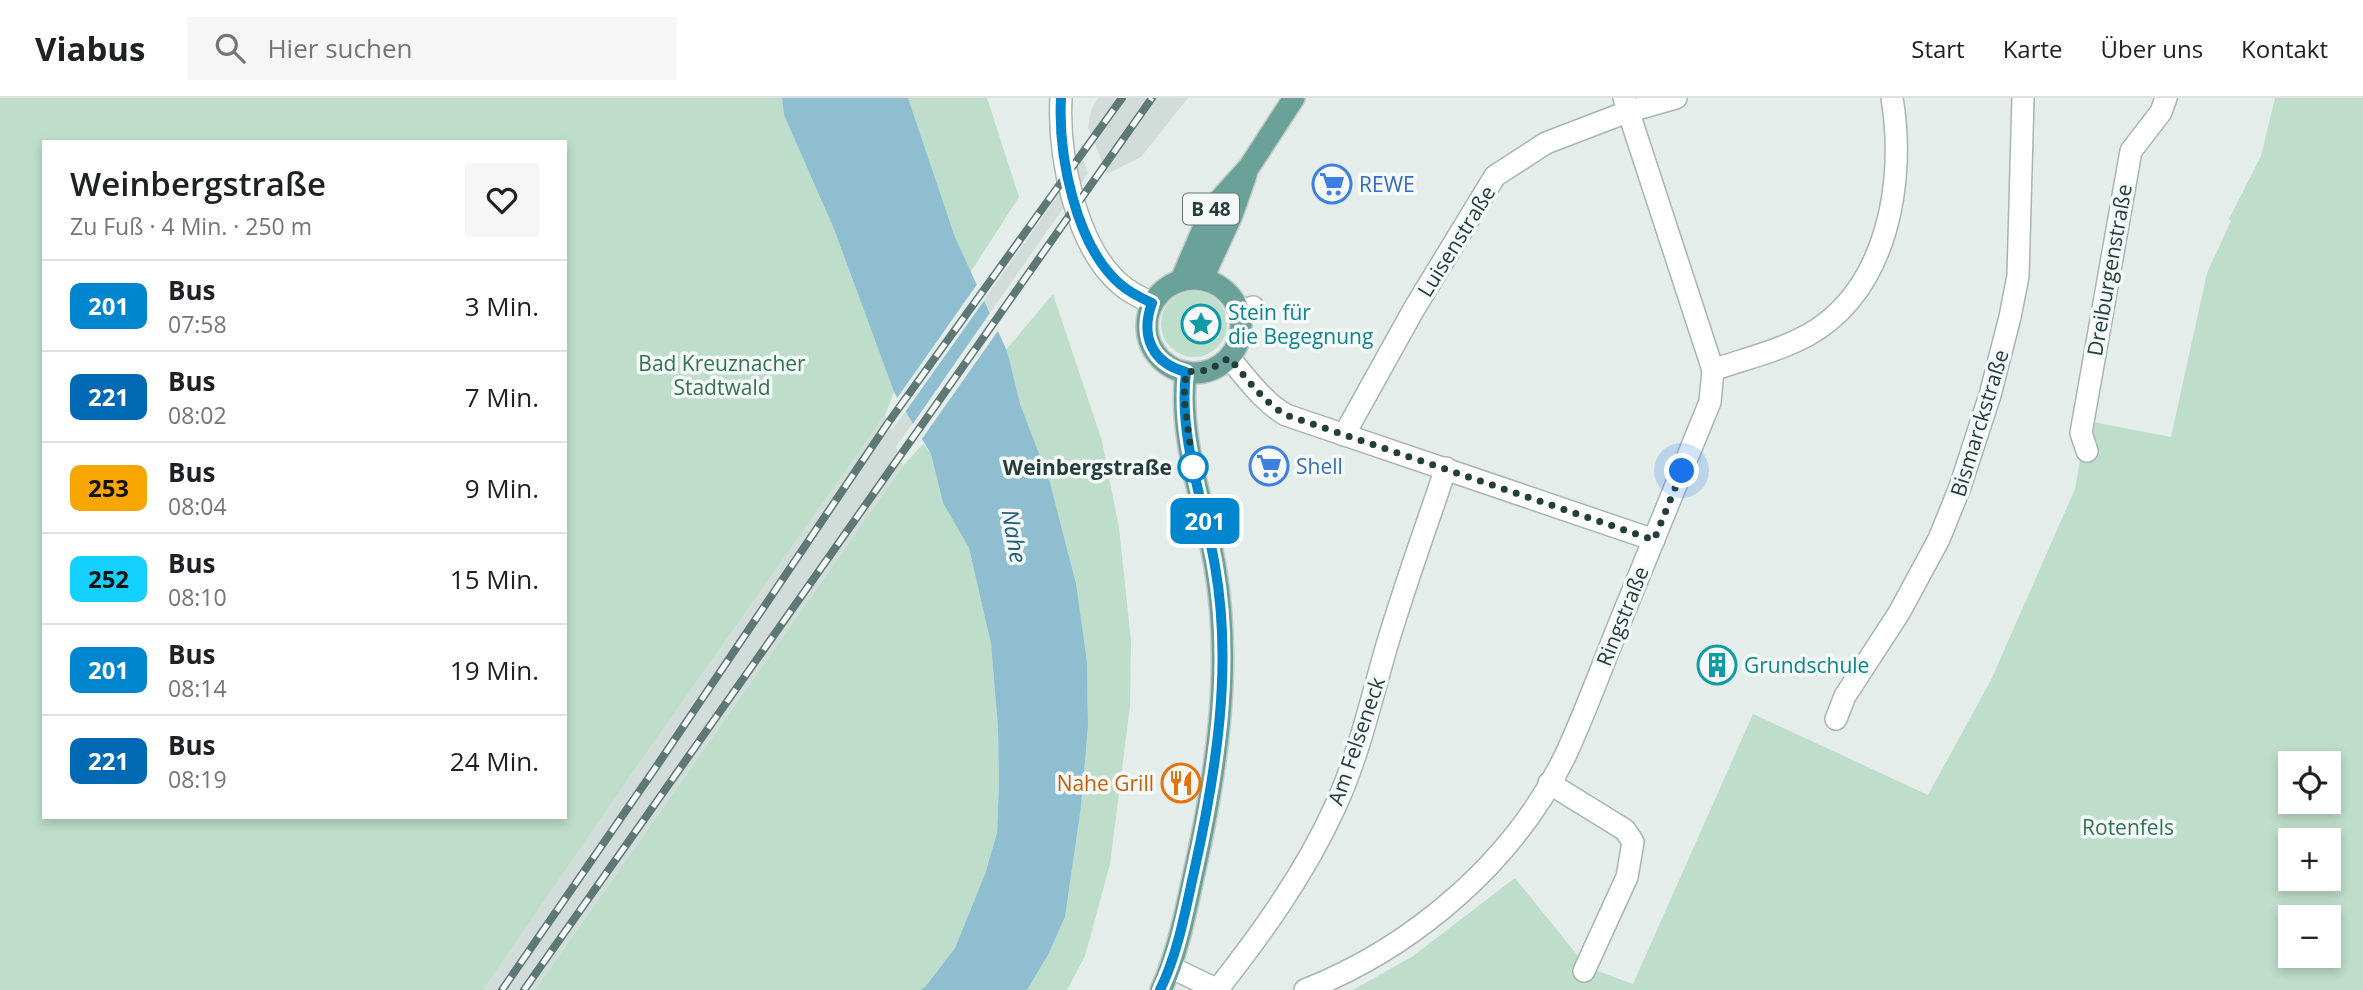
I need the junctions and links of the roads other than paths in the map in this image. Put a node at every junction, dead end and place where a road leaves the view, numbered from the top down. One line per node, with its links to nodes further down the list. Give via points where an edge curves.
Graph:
1 (1061, 98): 11 (street, via 1064,162 1088,237 1118,283)
2 (1294, 98): 8 (main road, B 48)
3 (1676, 98): 7 (street, Luisenstraße)
4 (1892, 98): 13 (street, via 1898,155 1895,188 1877,252 1852,300 1807,335)
5 (2023, 98): 19 (street, Bismarckstraße, via 2018,276 1990,395 1940,539 1845,696)
6 (2166, 98): 16 (street, Dreiburgenstraße, via 2131,151 2081,433)
7 (1626, 105): 13 (street, Ringstraße); 15 (street, Luisenstraße, via 1546,143 1495,177)
8 (1249, 167): 9 (main road, B 48); 10 (main road, B 48, via 1212,208)
9 (1205, 279): 10 (main road); 12 (main road, via 1246,309)
10 (1181, 280): 11 (main road)
11 (1152, 303): 14 (main road, via 1147,326 1152,347 1166,364)
12 (1229, 358): 14 (main road, via 1209,370); 15 (street, via 1277,410)
13 (1713, 370): 18 (street, Ringstraße, via 1710,402)
14 (1186, 372): 21 (main road, via 1184,399 1192,465 1219,592 1222,680 1207,812)
15 (1344, 435): 17 (street)
16 (2087, 452)
17 (1446, 468): 18 (street); 24 (street, Am Felseneck, via 1403,593 1352,768 1335,807 1293,885)
18 (1654, 540): 20 (street, Ringstraße, via 1565,755)
19 (1836, 719)
20 (1549, 783): 22 (street, via 1625,830 1633,842 1627,877); 25 (street, Ringstraße, via 1504,850 1447,905 1367,960)
21 (1170, 967): 23 (main road); 24 (street)
22 (1584, 971)
23 (1161, 990)
24 (1217, 990)
25 (1305, 990)

